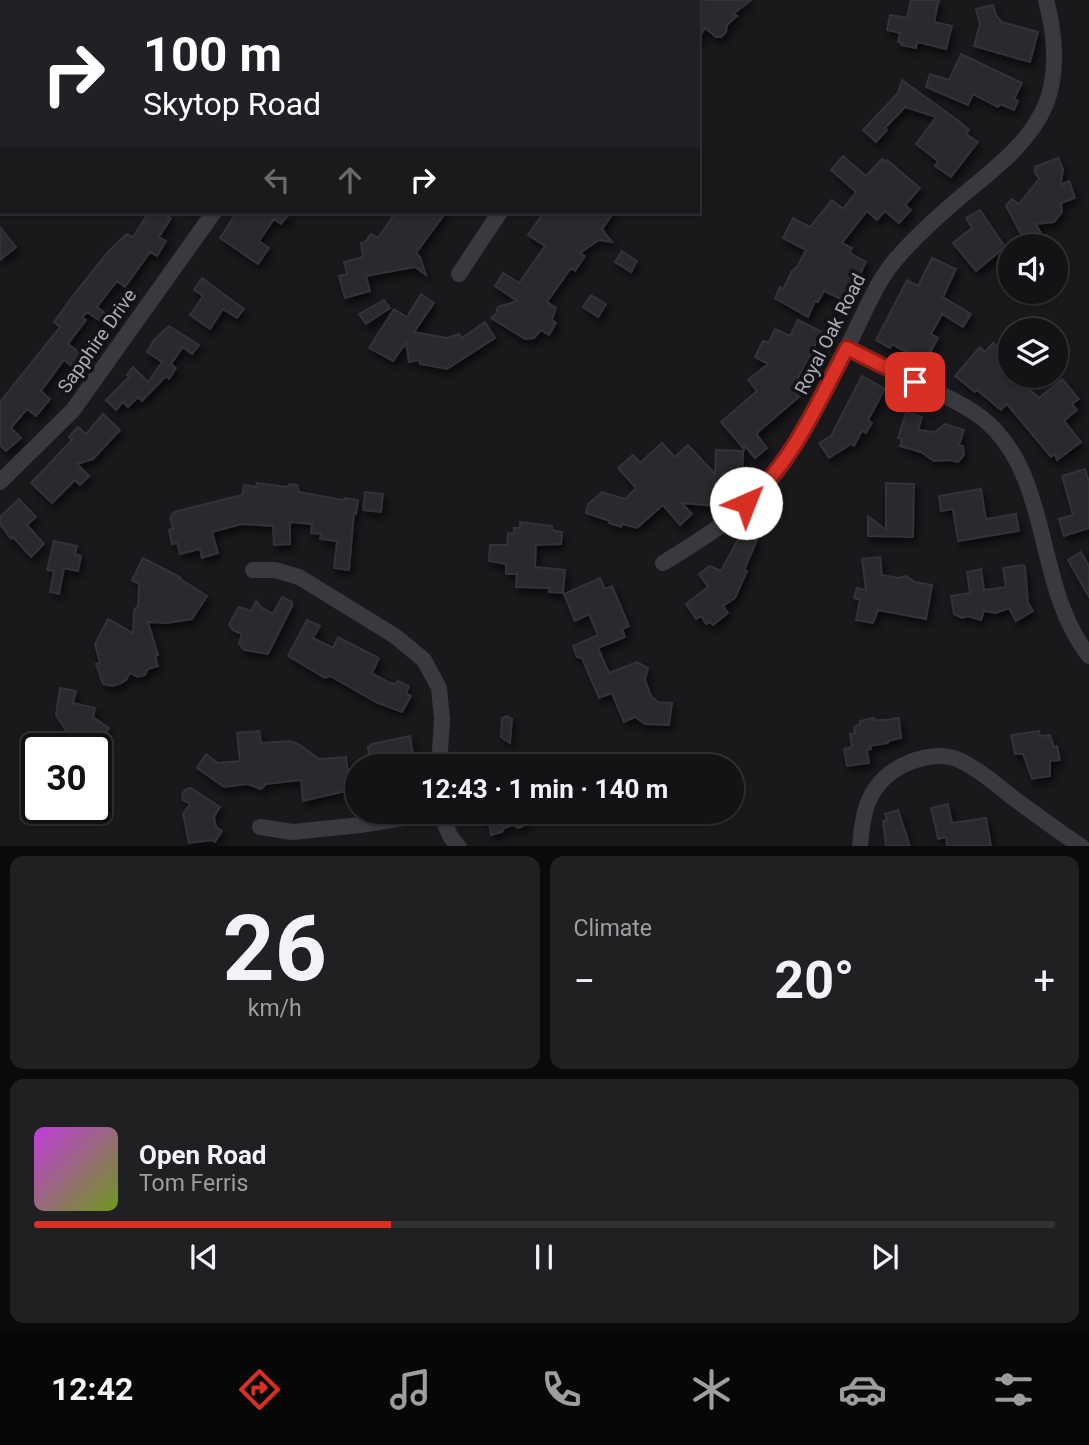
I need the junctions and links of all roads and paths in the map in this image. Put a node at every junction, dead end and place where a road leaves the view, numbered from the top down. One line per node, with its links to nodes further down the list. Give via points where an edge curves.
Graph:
1 (1046, 0): 5 (street, Royal Oak Road, via 1055,33 1053,78 1046,104 1019,146 895,260)
2 (213, 214): 6 (street, Sapphire Drive, via 73,410)
3 (499, 214): 4 (street)
4 (459, 274)
5 (847, 348): 7 (street, Royal Oak Road, via 777,472 734,514); 9 (street, via 961,404 997,431 1024,477 1059,602)
6 (0, 482)
7 (663, 563)
8 (253, 570): 10 (street, via 299,577 395,636 424,660 439,688)
9 (1089, 656)
10 (440, 754)
11 (366, 824): 13 (street, via 293,832)
12 (445, 824): 14 (street)
13 (260, 827)
14 (459, 846)
15 (860, 846): 16 (street, via 865,806 886,776 901,766 939,757 957,760 983,775)
16 (1082, 846)

